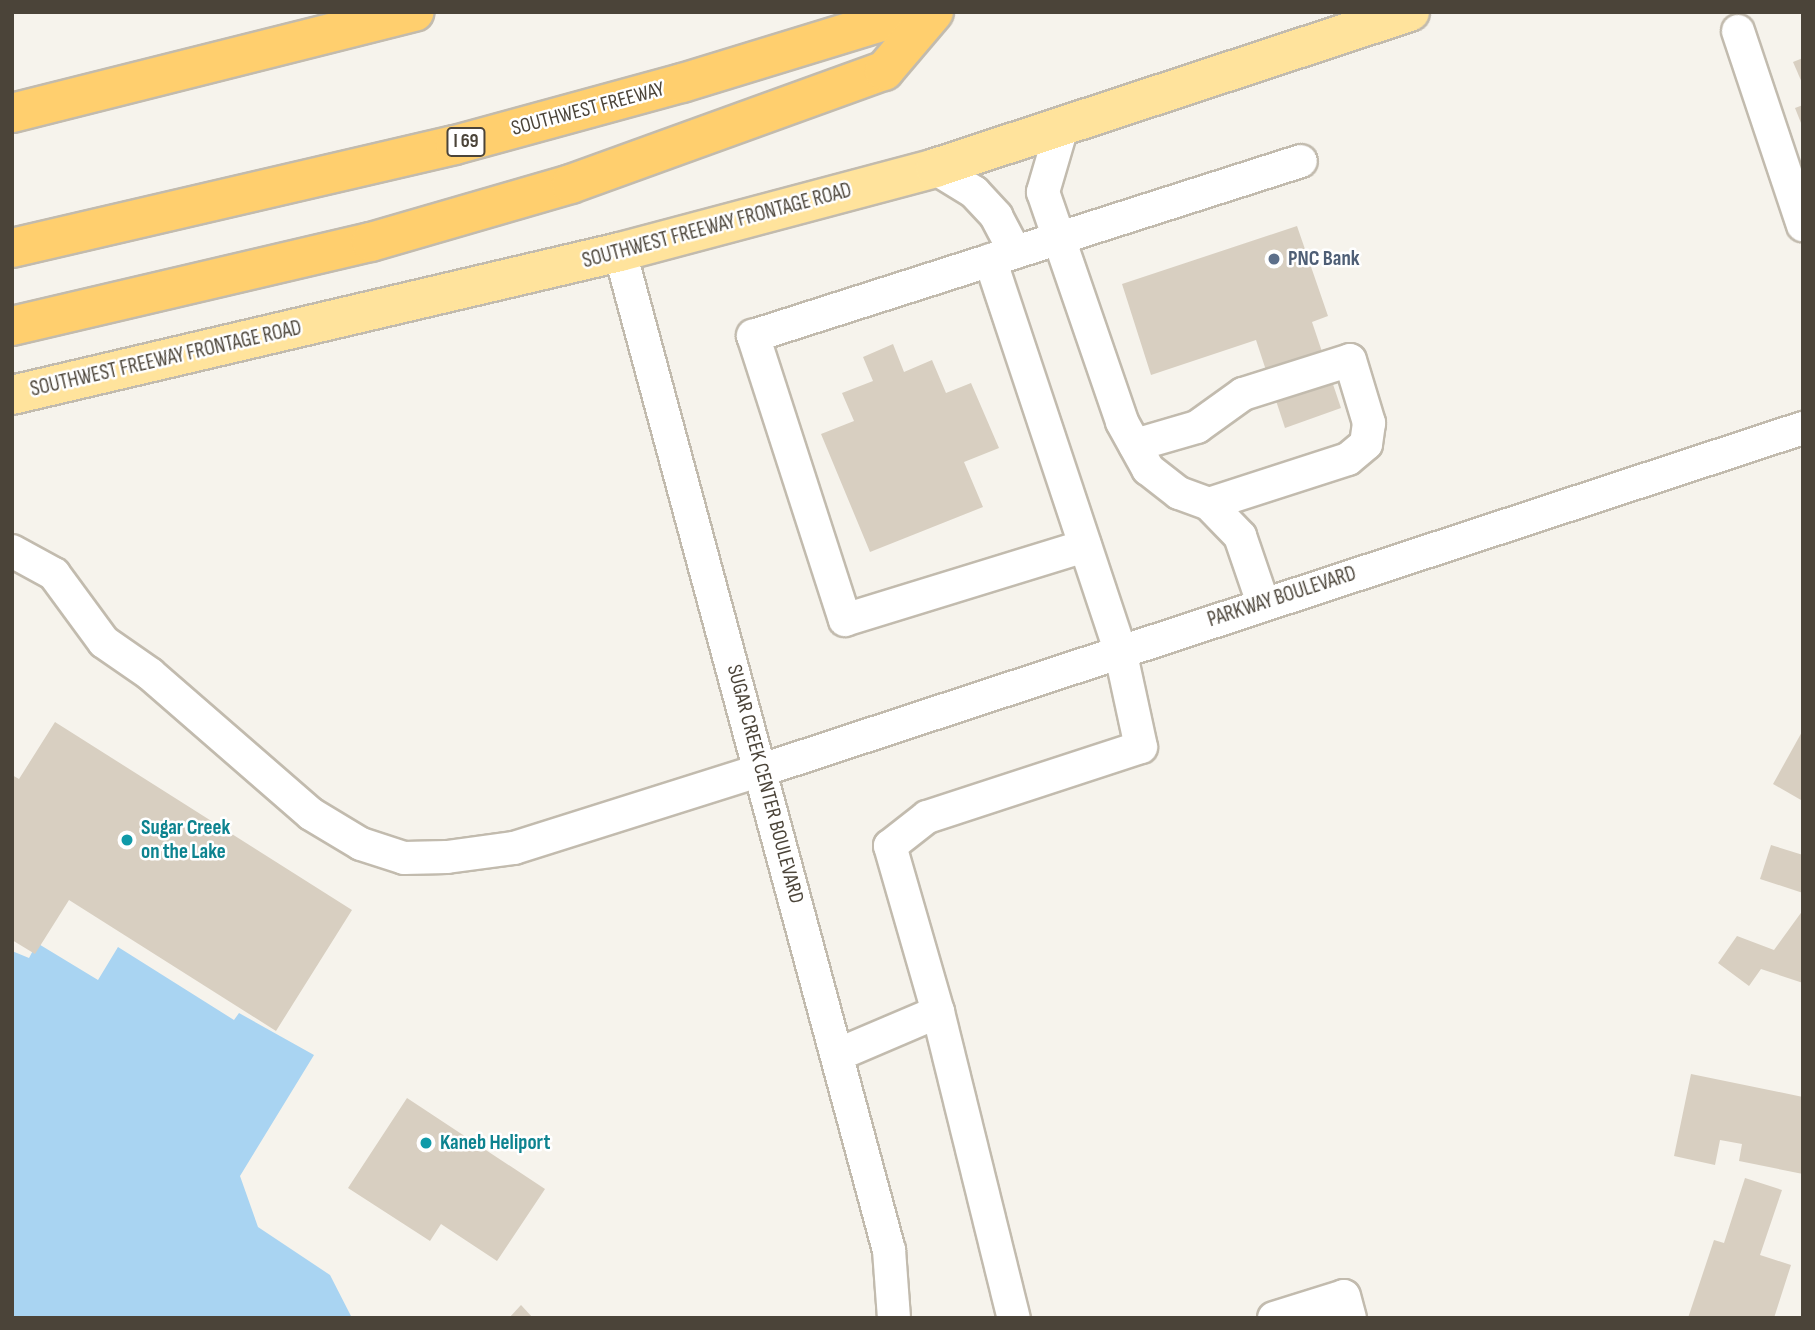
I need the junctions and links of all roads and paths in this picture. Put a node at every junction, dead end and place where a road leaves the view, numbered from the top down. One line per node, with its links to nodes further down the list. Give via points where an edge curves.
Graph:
1 (415, 12): 6 (highway)
2 (914, 12): 12 (highway, SOUTHWEST FREEWAY / I 69, via 682,83 455,145)
3 (934, 12): 15 (highway, via 884,71 571,184 323,255)
4 (1409, 12): 7 (main road, SOUTHWEST FREEWAY FRONTAGE ROAD)
5 (1738, 31): 10 (street)
6 (12, 113)
7 (1062, 127): 9 (main road, SOUTHWEST FREEWAY FRONTAGE ROAD); 11 (street, via 1043,192)
8 (1301, 161): 11 (street)
9 (935, 168): 13 (main road, SOUTHWEST FREEWAY FRONTAGE ROAD); 14 (street, via 974,192 996,216)
10 (1803, 225)
11 (1059, 238): 14 (street); 18 (street, via 1122,422)
12 (12, 248)
13 (620, 252): 16 (main road, SOUTHWEST FREEWAY FRONTAGE ROAD); 24 (street, SUGAR CREEK CENTER BOULEVARD)
14 (1003, 256): 20 (street); 20 (street, via 752,336 845,620)
15 (12, 326)
16 (12, 395)
17 (1803, 428): 22 (street, PARKWAY BOULEVARD)
18 (1135, 445): 19 (street, via 1148,469 1179,492); 19 (street, via 1197,427 1243,394 1350,360 1369,423 1366,444 1348,459)
19 (1209, 504): 22 (street, via 1240,536)
20 (1085, 546): 23 (street)
21 (12, 551): 24 (street, PARKWAY BOULEVARD, via 54,574 104,642 150,674 311,814 361,844 404,858 514,848)
22 (1264, 603): 23 (street, PARKWAY BOULEVARD)
23 (1120, 650): 24 (street, PARKWAY BOULEVARD); 25 (street, via 1142,747 928,817 890,846)
24 (762, 770): 26 (street, SUGAR CREEK CENTER BOULEVARD)
25 (938, 1013): 26 (street); 28 (street)
26 (837, 1055): 27 (street, SUGAR CREEK CENTER BOULEVARD, via 889,1250)
27 (894, 1318)
28 (1014, 1318)
29 (1274, 1318): 30 (street, via 1345,1296)
30 (1350, 1318)

